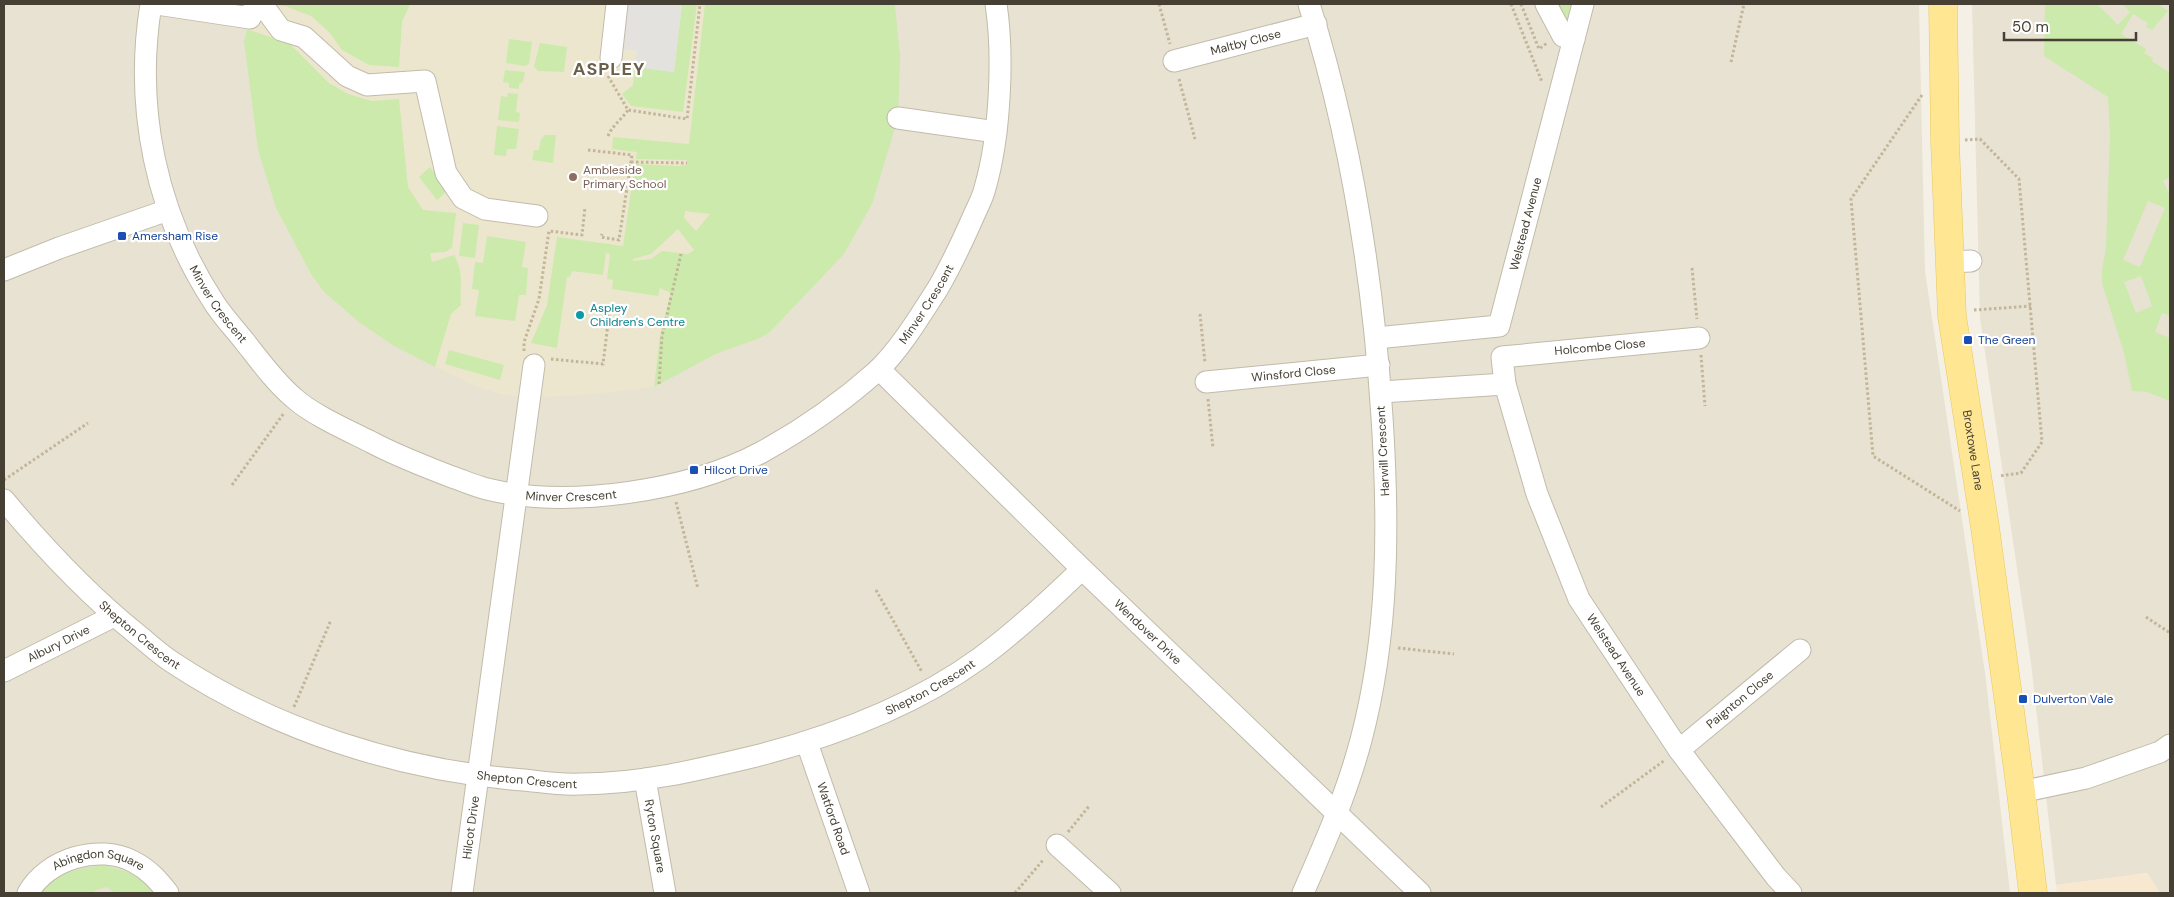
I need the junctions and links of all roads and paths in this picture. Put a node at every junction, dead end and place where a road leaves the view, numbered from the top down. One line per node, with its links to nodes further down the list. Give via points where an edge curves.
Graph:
1 (151, 4): 30 (street, Minver Crescent, via 146,111 154,164)
2 (157, 4): 31 (street, via 250,18 254,8 267,12 281,30 304,37 347,76 367,85 425,81 446,173 463,198 485,209)
3 (617, 4): 16 (street)
4 (700, 4): 20 (path, via 687,119)
5 (996, 4): 23 (street, Minver Crescent, via 999,33)
6 (1309, 4): 12 (street, Harwill Crescent)
7 (1511, 4): 15 (path)
8 (1546, 4): 13 (street, via 1563,36)
9 (1583, 4): 13 (street, Welstead Avenue)
10 (1744, 4): 18 (path)
11 (1943, 4): 19 (main road, Broxtowe Lane)
12 (1316, 24): 17 (street, Maltby Close); 38 (street, Harwill Crescent, via 1349,154 1371,284)
13 (1574, 39): 21 (street, Welstead Avenue)
14 (1537, 42): 15 (path)
15 (1529, 48): 21 (path)
16 (611, 58): 20 (path, via 608,78)
17 (1174, 61)
18 (1731, 62)
19 (1944, 64): 25 (main road, Broxtowe Lane); 56 (path, via 1851,199 1873,456)
20 (628, 110): 24 (path)
21 (1554, 114): 38 (street, Welstead Avenue, via 1499,326)
22 (898, 118): 23 (street)
23 (996, 132): 43 (street, Minver Crescent, via 985,189 954,261 920,317)
24 (608, 136)
25 (1944, 142): 35 (path, via 1980,139 2019,179); 36 (main road, Broxtowe Lane, via 1960,262)
26 (588, 150): 27 (path, via 632,156)
27 (631, 162): 28 (path); 32 (path, via 619,240 601,237)
28 (687, 163)
29 (585, 207): 41 (path, via 582,235 549,231 539,299 524,342 524,354)
30 (168, 210): 34 (street); 48 (street, Minver Crescent, via 214,302)
31 (537, 216)
32 (602, 234)
33 (681, 254): 45 (path, via 662,336)
34 (4, 270)
35 (2031, 306): 36 (path); 51 (path, via 2042,442 2021,473)
36 (1952, 312): 51 (main road, Broxtowe Lane)
37 (609, 314): 41 (path, via 603,364 563,360)
38 (1376, 338): 42 (street, Harwill Crescent)
39 (1699, 338): 40 (street, Holcombe Close)
40 (1502, 357): 46 (street, Welstead Avenue)
41 (531, 362): 54 (street, Hilcot Drive)
42 (1379, 365): 44 (street, Winsford Close); 47 (street, Harwill Crescent)
43 (879, 369): 52 (street, Minver Crescent, via 822,414 761,452 716,471); 57 (street, Wendover Drive)
44 (1206, 382)
45 (659, 384)
46 (1505, 384): 47 (street); 71 (street, Welstead Avenue, via 1537,494 1579,599)
47 (1381, 392): 64 (street, Harwill Crescent, via 1386,549)
48 (294, 399): 53 (path); 54 (street, Minver Crescent, via 400,458 485,489)
49 (88, 423): 50 (path)
50 (4, 480)
51 (1976, 480): 56 (main road, Broxtowe Lane)
52 (671, 483): 54 (street, Minver Crescent, via 601,495); 58 (path)
53 (232, 485)
54 (515, 494): 73 (street, Hilcot Drive)
55 (4, 500): 60 (street, Shepton Crescent, via 78,583)
56 (1985, 527): 75 (main road, Broxtowe Lane)
57 (1082, 569): 68 (street, Shepton Crescent, via 1035,615 978,659); 77 (street, Wendover Drive)
58 (698, 589)
59 (876, 590): 68 (path)
60 (114, 616): 67 (street, Albury Drive); 69 (street, Shepton Crescent, via 170,661 224,693)
61 (2146, 617): 63 (path)
62 (331, 620): 69 (path)
63 (2170, 633)
64 (1379, 646): 66 (path); 77 (street, Harwill Crescent, via 1361,740)
65 (1800, 650): 71 (street, Paignton Close)
66 (1454, 654)
67 (4, 671)
68 (931, 688): 70 (street, Shepton Crescent, via 876,716)
69 (287, 722): 73 (street, Shepton Crescent, via 345,745 412,764)
70 (806, 743): 74 (street, Shepton Crescent, via 699,770); 83 (street, Watford Road)
71 (1679, 750): 76 (path); 87 (street, Welstead Avenue)
72 (2167, 753): 75 (street, via 2086,778)
73 (476, 776): 74 (street, Shepton Crescent, via 578,784); 81 (street, Hilcot Drive)
74 (645, 779): 82 (street, Ryton Square)
75 (2021, 792): 88 (main road, Broxtowe Lane)
76 (1601, 807)
77 (1338, 813): 85 (street, Harwill Crescent); 86 (street, Wendover Drive)
78 (1057, 845): 84 (street)
79 (28, 893): 80 (street, Abingdon Square, via 32,885 53,866 79,856 106,854 133,861 156,877)
80 (168, 893)
81 (462, 893)
82 (665, 893)
83 (859, 893)
84 (1110, 893)
85 (1302, 893)
86 (1420, 893)
87 (1791, 893)
88 (2033, 893)

